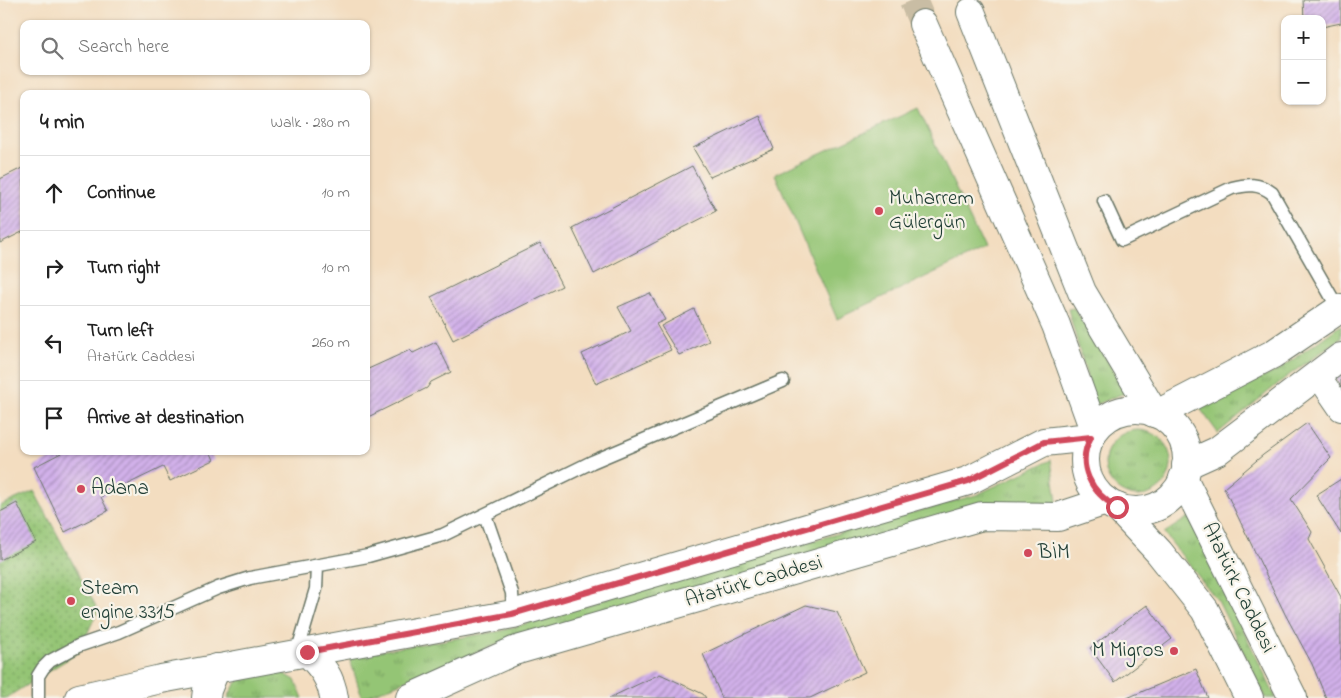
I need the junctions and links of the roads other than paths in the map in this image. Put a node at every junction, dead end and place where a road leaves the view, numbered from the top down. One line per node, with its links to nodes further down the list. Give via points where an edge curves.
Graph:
1 (971, 12): 9 (main road, via 1082,292)
2 (923, 24): 10 (main road, via 1056,325)
3 (1104, 201): 4 (lane, via 1122,240 1232,188 1252,185 1267,189)
4 (1340, 309): 9 (main road, via 1273,354)
5 (1341, 357): 6 (main road)
6 (1317, 374): 8 (street); 11 (main road)
7 (783, 381): 13 (lane, via 592,462)
8 (1341, 409)
9 (1155, 413): 10 (main road, via 1128,410 1115,414); 11 (main road, via 1175,428 1182,439)
10 (1092, 434): 12 (main road, via 1085,455 1085,468 1096,492); 15 (main road, Atatürk Caddesi, via 1044,442 968,481)
11 (1185, 472): 12 (main road, via 1175,492 1164,503 1133,511); 24 (main road, Atatürk Caddesi)
12 (1112, 504): 22 (main road, Atatürk Caddesi, via 1058,518 982,516 514,650); 23 (main road, Atatürk Caddesi, via 1159,552 1205,610)
13 (485, 515): 14 (lane, via 442,535 398,549); 15 (lane, via 512,593)
14 (317, 567): 16 (lane); 18 (lane, via 250,578 218,588 78,646 43,668 37,683)
15 (512, 614): 16 (main road, Atatürk Caddesi)
16 (302, 653): 17 (main road, Atatürk Caddesi); 21 (main road, via 323,666 332,684)
17 (216, 668): 19 (main road); 20 (main road, via 206,690)
18 (38, 698)
19 (79, 698)
20 (206, 698)
21 (334, 698)
22 (410, 698)
23 (1249, 698)
24 (1293, 698)

